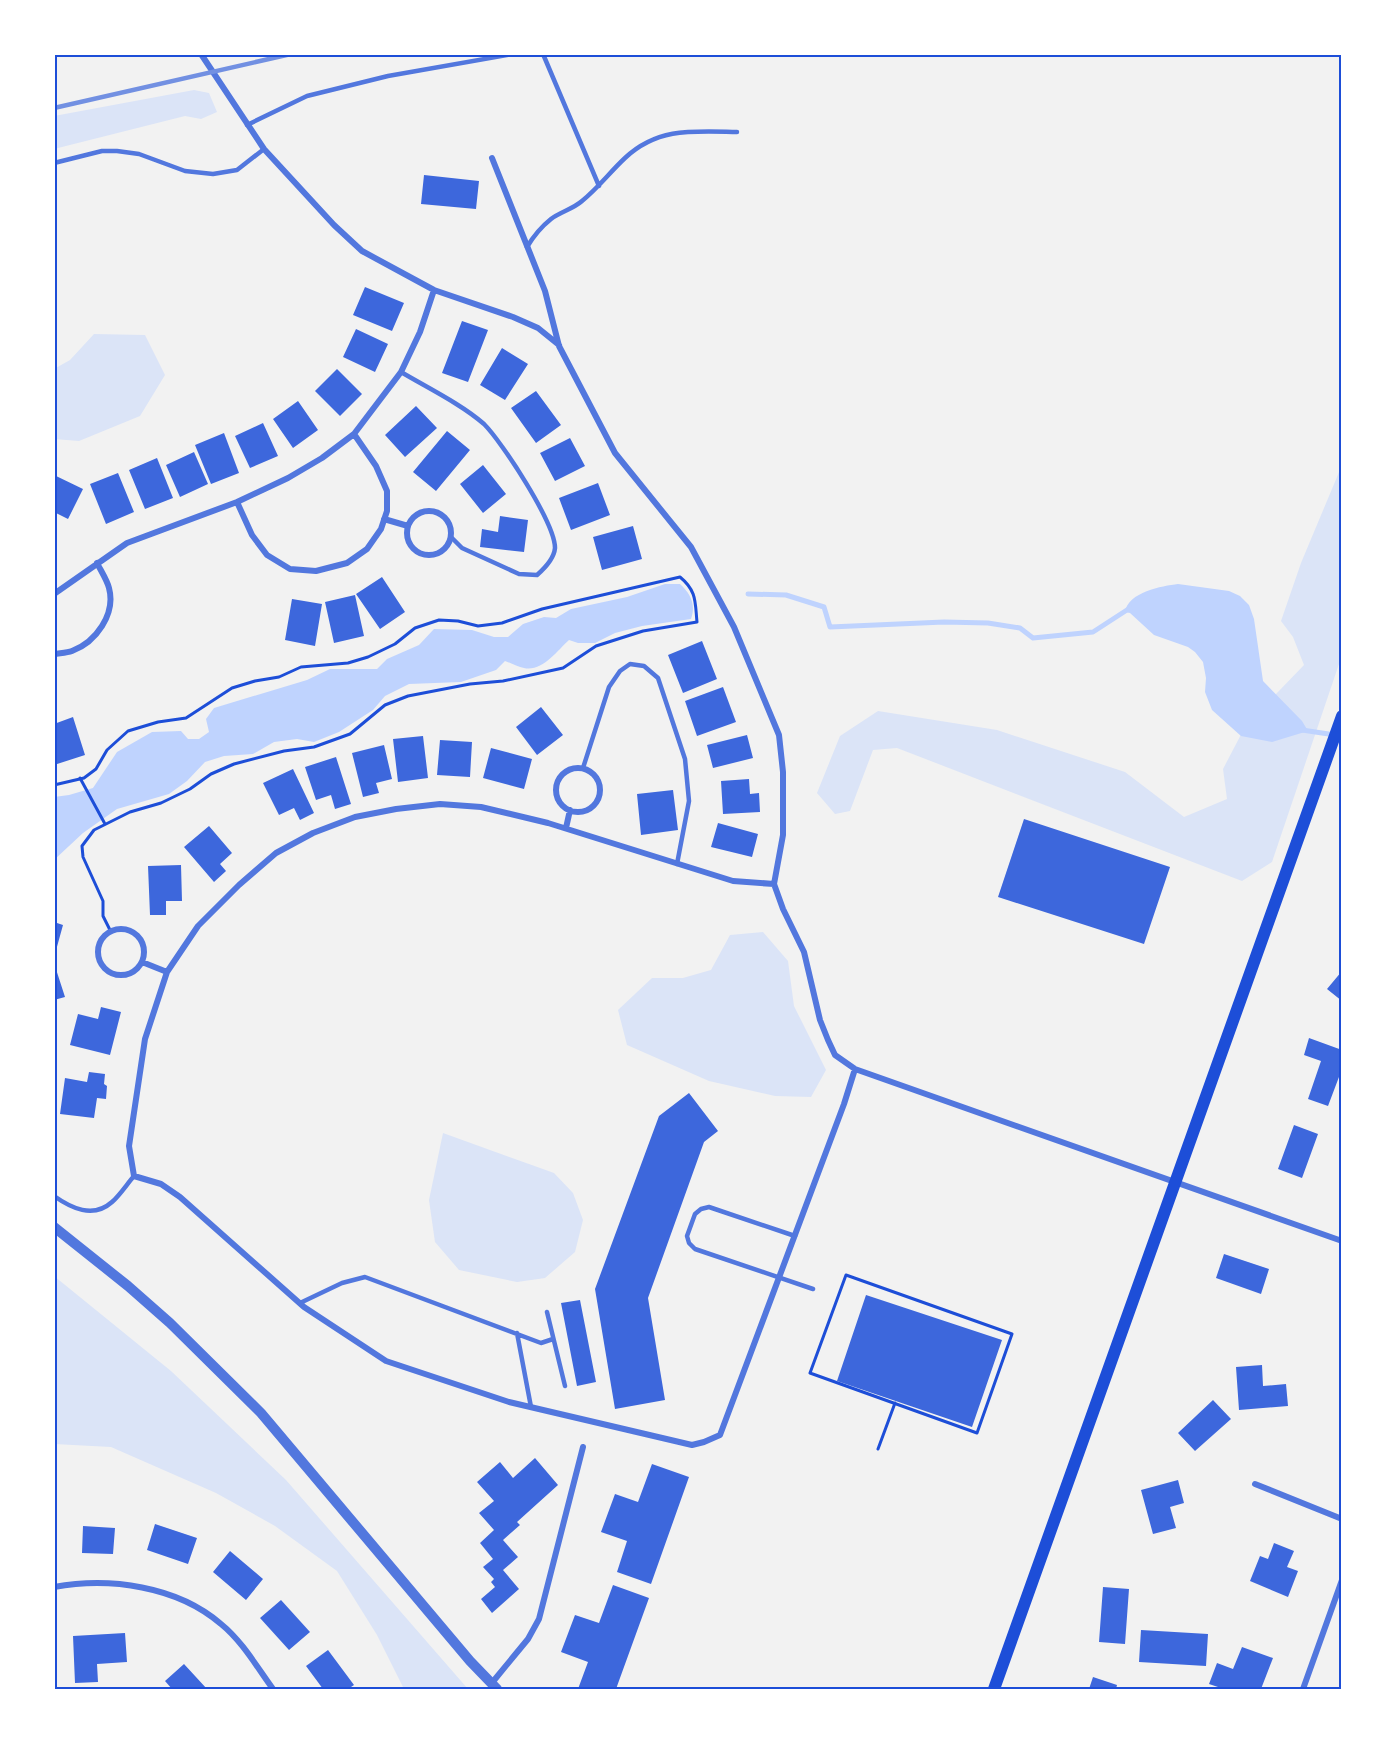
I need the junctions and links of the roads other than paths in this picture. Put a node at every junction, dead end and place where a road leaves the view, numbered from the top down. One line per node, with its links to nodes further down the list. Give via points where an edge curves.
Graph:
1 (201, 54): 4 (street)
2 (513, 54): 4 (lane, via 388,76 307,96)
3 (543, 54): 9 (lane)
4 (247, 125): 6 (street)
5 (737, 132): 9 (lane, via 693,130 653,138 625,158)
6 (264, 149): 8 (lane, via 237,171 213,174 185,171 139,154 117,151); 11 (street, via 362,251)
7 (492, 158): 10 (street)
8 (54, 163)
9 (599, 186): 10 (lane, via 580,203 551,219)
10 (527, 247): 12 (street, via 545,291)
11 (434, 290): 12 (street, via 538,328); 13 (street)
12 (560, 346): 27 (street, via 615,453 691,547 734,627 779,735 783,835)
13 (401, 372): 14 (street); 18 (lane, via 464,410 499,441 538,504 555,549 548,565 537,575 519,574 462,548)
14 (354, 434): 15 (street, via 288,478); 16 (street, via 387,490)
15 (237, 502): 16 (street, via 252,535 267,555 290,569 316,571 347,563 367,549); 19 (street, via 127,543)
16 (384, 519): 17 (street)
17 (408, 526): 18 (street, via 418,514 435,512 447,521); 18 (street, via 410,545 422,554 437,554)
18 (451, 537)
19 (98, 563): 20 (street); 21 (street, via 110,589 110,611 87,643 71,652)
20 (54, 594)
21 (54, 654)
22 (1342, 716): 32 (main road)
23 (583, 768): 24 (street, via 568,770 556,785 558,800); 24 (street, via 597,779 600,794 585,811); 26 (lane, via 609,687 630,664 644,666 658,678 685,759 689,801)
24 (570, 810): 25 (street)
25 (566, 828): 26 (street); 29 (street, via 481,807 440,804 356,817 313,832 276,853 239,885 198,926)
26 (677, 864): 27 (street, via 733,881)
27 (774, 884): 30 (street, via 804,952 828,1041 835,1055)
28 (142, 962): 28 (street, via 144,946 135,933 111,932 100,945 100,961 117,975 133,972); 29 (street)
29 (167, 972): 31 (street, via 145,1038 129,1146)
30 (855, 1069): 32 (street); 35 (street)
31 (134, 1176): 33 (lane, via 111,1203 101,1208 84,1212); 39 (street, via 160,1184 180,1197)
32 (1175, 1182): 36 (street); 52 (main road)
33 (54, 1196)
34 (54, 1227): 50 (street, via 170,1323 255,1407)
35 (795, 1236): 37 (street); 37 (lane, via 709,1208 695,1214 687,1236 695,1249)
36 (1342, 1241)
37 (779, 1277): 38 (lane); 44 (street, via 720,1435 692,1445)
38 (813, 1289)
39 (300, 1303): 41 (lane, via 365,1276); 44 (street, via 386,1361)
40 (547, 1312): 42 (lane)
41 (517, 1333): 42 (lane, via 541,1342); 44 (lane)
42 (554, 1339): 43 (lane)
43 (565, 1386)
44 (531, 1407)
45 (583, 1447): 50 (street, via 539,1619)
46 (1255, 1484): 47 (street)
47 (1342, 1519)
48 (1342, 1580): 53 (street)
49 (54, 1587): 51 (street, via 101,1583 161,1592 185,1600 223,1625)
50 (494, 1686)
51 (273, 1689)
52 (994, 1689)
53 (1303, 1689)

